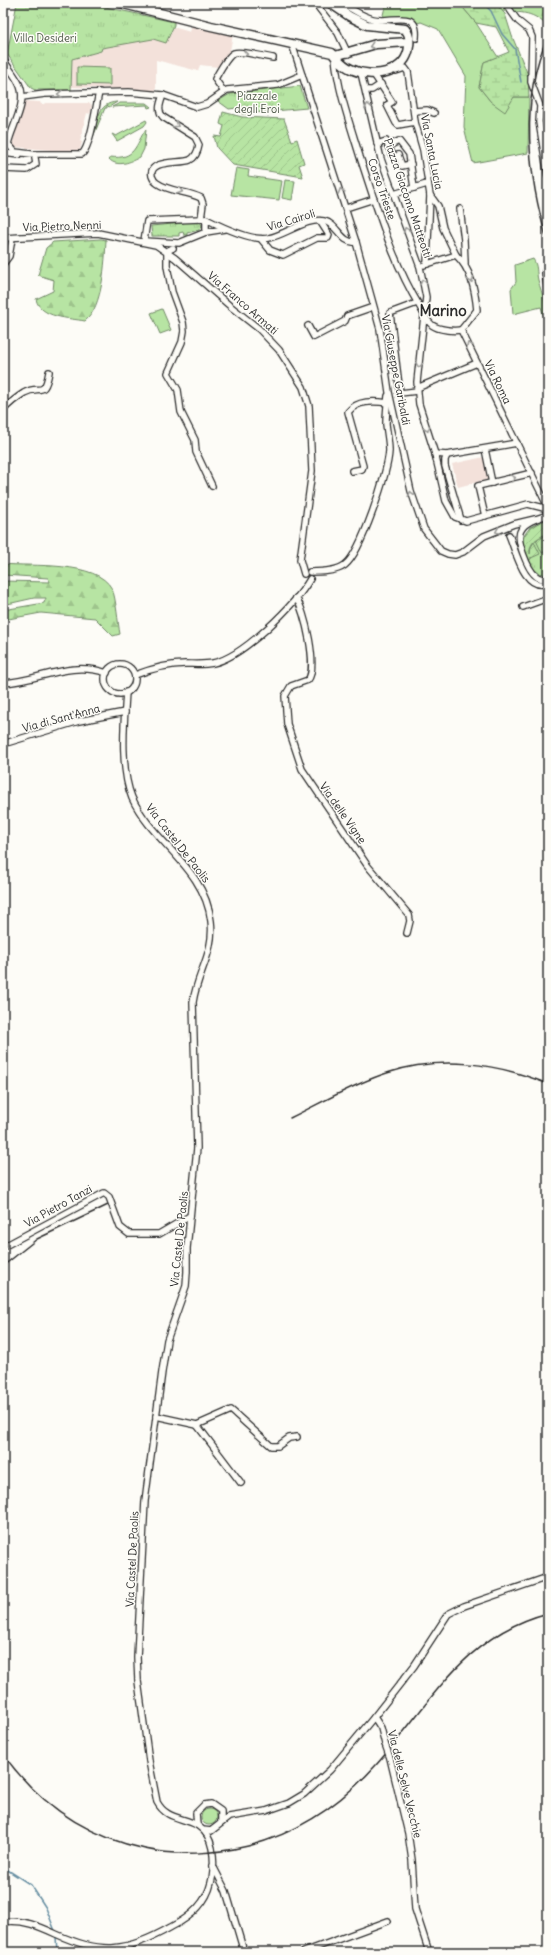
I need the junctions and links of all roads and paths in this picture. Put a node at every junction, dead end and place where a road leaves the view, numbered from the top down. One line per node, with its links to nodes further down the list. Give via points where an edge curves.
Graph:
1 (121, 3): 7 (main road)
2 (315, 3): 8 (street, via 338,33)
3 (330, 3): 6 (main road, via 367,25 404,28)
4 (342, 3): 6 (street, via 373,19 409,20 415,27)
5 (505, 3): 32 (street, via 518,21 529,30 532,37 531,82 540,106 539,122)
6 (413, 40): 8 (main road, one-way to 8, via 376,44); 13 (main road, via 402,66)
7 (292, 44): 9 (main road, via 332,53); 14 (street, Via Giuseppe Garibaldi)
8 (348, 54): 9 (main road)
9 (335, 56): 12 (main road, via 346,66); 37 (street, Corso Trieste, via 343,103)
10 (273, 58): 18 (street, one-way to 10, via 215,79 232,54)
11 (3, 59): 20 (street, via 18,82)
12 (361, 73): 13 (main road); 16 (street, Piazza Giacomo Matteotti)
13 (375, 75): 15 (street); 21 (street, Via Santa Lucia, via 406,68)
14 (301, 76): 18 (street, via 278,84); 38 (street, Via Giuseppe Garibaldi, one-way to 14)
15 (381, 84): 16 (street, via 372,90); 23 (street, via 392,102 387,105 397,124)
16 (366, 90): 25 (street, Piazza Giacomo Matteotti, one-way to 16)
17 (99, 92): 19 (street); 20 (street, one-way to 20); 29 (street, via 86,151 82,154)
18 (224, 92): 19 (street, via 201,107 194,107)
19 (162, 95): 40 (street, one-way to 40, via 160,114 195,137 199,145 196,154 190,160 158,164 151,173 153,180 201,198)
20 (22, 97): 24 (street)
21 (414, 111): 22 (street, via 427,110); 23 (street, Via Santa Lucia)
22 (434, 113)
23 (415, 122): 33 (street, Via Santa Lucia, via 423,150)
24 (10, 133): 27 (street); 29 (street, via 9,147 15,152)
25 (377, 144): 26 (street, via 386,141); 35 (street, Piazza Giacomo Matteotti)
26 (388, 146): 30 (street, via 399,141 409,154); 30 (street, via 394,158 398,155 402,166)
27 (3, 147)
28 (3, 153): 29 (street)
29 (32, 156): 31 (street, via 36,164 27,170)
30 (411, 164): 34 (street)
31 (3, 169)
32 (548, 176)
33 (427, 184): 34 (street); 36 (street, Via Santa Lucia)
34 (414, 188): 35 (street)
35 (394, 194): 58 (street, Piazza Giacomo Matteotti, one-way to 35)
36 (430, 195): 52 (street, via 438,206); 57 (street, Via Santa Lucia)
37 (374, 200): 38 (street); 60 (street, Corso Trieste, via 396,258)
38 (346, 208): 49 (street, Via Giuseppe Garibaldi)
39 (460, 209): 55 (street)
40 (203, 219): 42 (street, Via Cairoli); 43 (street); 47 (street, via 146,221)
41 (320, 221): 45 (street, Via Cairoli, via 269,239); 45 (street, via 329,235 328,238 317,238 283,255 270,250); 49 (street, Via Cairoli, via 333,226 347,240)
42 (226, 228): 43 (street, Via Cairoli); 45 (street, Via Cairoli)
43 (206, 232): 48 (street, Via Cairoli)
44 (3, 238): 46 (street, Via Pietro Nenni)
45 (261, 238)
46 (12, 239): 47 (street, Via Pietro Nenni, via 98,234); 56 (street, via 9,256)
47 (144, 241): 48 (street); 51 (street, Via Franco Armati)
48 (179, 242): 50 (street)
49 (356, 242): 61 (street, Via Giuseppe Garibaldi)
50 (173, 248): 51 (street); 53 (street)
51 (167, 251): 53 (street, Via Franco Armati); 80 (street, via 166,266 184,331 182,342 168,373 177,387 181,412 195,440 196,450)
52 (456, 255): 55 (street); 57 (street)
53 (175, 258): 88 (street, Via Franco Armati, via 259,329 279,350 303,387 309,406 312,471 300,556)
54 (548, 260): 59 (street, via 545,273)
55 (465, 263): 66 (street, one-way to 66, via 474,289 477,310)
56 (3, 264)
57 (427, 264): 58 (street)
58 (420, 267): 62 (street, one-way to 58, via 426,297)
59 (548, 292)
60 (417, 303): 62 (street, Corso Trieste); 69 (street, via 390,313 400,393)
61 (373, 307): 64 (street, via 347,316 345,321 314,336); 70 (street, Via Giuseppe Garibaldi, via 380,329)
62 (425, 316): 63 (street); 65 (street)
63 (432, 325): 65 (street); 66 (street)
64 (308, 326)
65 (424, 326): 69 (street, one-way to 69)
66 (461, 330): 67 (street, Via Roma, one-way to 66)
67 (477, 363): 69 (street); 73 (street, Via Roma)
68 (49, 372): 72 (street, via 44,388 25,393)
69 (417, 389): 75 (street, one-way to 75, via 419,404)
70 (389, 392): 71 (street); 85 (street, Via Giuseppe Garibaldi, one-way to 70, via 484,536 459,554 452,555 441,551 424,529 412,498)
71 (388, 403): 77 (street, via 364,402 353,406 348,412 363,466 360,470); 88 (street, via 388,454 373,510 357,548 348,563 341,568)
72 (3, 410)
73 (517, 443): 74 (street); 78 (street, Via Roma)
74 (486, 448): 76 (street); 79 (street)
75 (435, 454): 76 (street); 86 (street, via 446,501 453,514)
76 (447, 455): 86 (street, via 445,466)
77 (352, 471)
78 (532, 473): 79 (street, one-way to 78); 82 (street, Via Roma)
79 (492, 483): 84 (street, via 478,486)
80 (212, 486)
81 (541, 507): 82 (street); 83 (street); 84 (street, via 528,504)
82 (548, 508)
83 (547, 515): 85 (street, Via Giuseppe Garibaldi)
84 (485, 516): 86 (street)
85 (535, 519): 89 (street, via 520,530 521,545 532,573 538,578)
86 (462, 520)
87 (509, 535): 90 (street, via 529,579 538,585)
88 (308, 576): 91 (street, via 306,586)
89 (548, 579)
90 (548, 583)
91 (296, 598): 95 (street, via 253,642 229,658 213,663 162,666); 100 (street, Via delle Vigne, via 301,604 309,635 312,672 308,680 293,684 287,691 284,702 287,724 304,774 324,798 367,865 409,915)
92 (548, 598): 93 (street)
93 (524, 608)
94 (107, 673): 95 (street, via 113,666 121,664 130,668); 96 (street, via 89,668 72,668); 97 (street, via 108,687 116,693)
95 (134, 675): 97 (street, via 134,683)
96 (3, 683)
97 (126, 692): 98 (street, Via Castel De Paolis)
98 (125, 712): 99 (street, Via di Sant'Anna, via 78,721); 101 (street, Via Castel De Paolis, via 125,763 131,794 145,818 200,886 208,904 211,920 211,946 195,991 193,1014 198,1128 196,1178)
99 (3, 744)
100 (407, 933)
101 (190, 1216): 102 (street, Via Pietro Tanzi, via 159,1234 129,1234 120,1227 108,1196 104,1193); 103 (street, Via Castel De Paolis, via 187,1280 167,1340)
102 (3, 1247)
103 (156, 1416): 104 (street); 112 (street, Via Castel De Paolis, via 145,1501 137,1671 157,1802 170,1816)
104 (197, 1425): 105 (street, via 231,1410 271,1446 278,1446 289,1438); 106 (street)
105 (297, 1437)
106 (241, 1483)
107 (548, 1577): 108 (street, via 448,1614 414,1666)
108 (374, 1717): 111 (street, via 340,1759 299,1797 274,1809); 123 (street, Via delle Selve Vecchie, bridge, via 381,1728 404,1813 415,1909)
109 (196, 1813): 110 (street, via 201,1807 212,1804); 112 (street); 114 (street)
110 (222, 1814): 111 (street); 113 (street)
111 (236, 1816): 113 (street)
112 (185, 1820): 114 (street, Via Castel De Paolis)
113 (221, 1822): 116 (street)
114 (197, 1825): 115 (street)
115 (203, 1830): 116 (street); 117 (street)
116 (215, 1830): 117 (street)
117 (210, 1842): 118 (street)
118 (213, 1866): 120 (street, via 210,1888 198,1907 186,1919 159,1934 129,1945 105,1948 88,1946 28,1923); 121 (street, via 226,1891)
119 (388, 1920): 122 (street)
120 (3, 1922)
121 (244, 1952)
122 (304, 1952)
123 (429, 1952)

